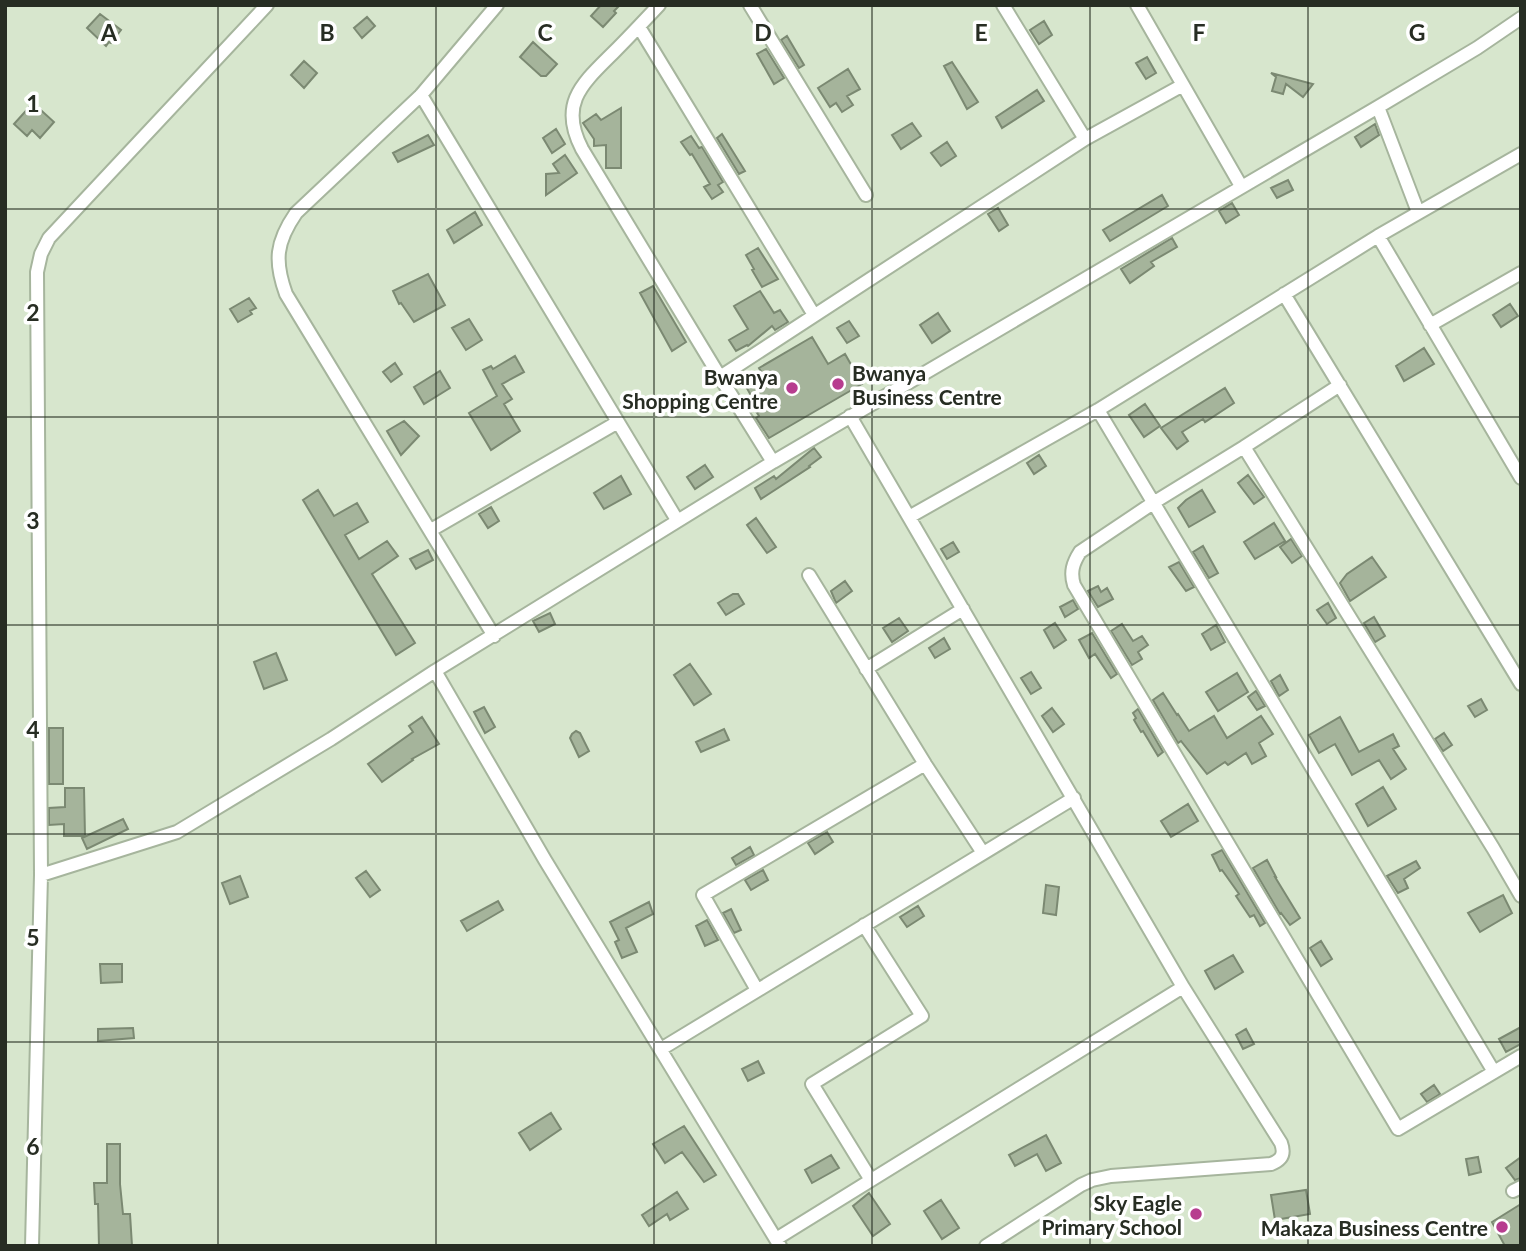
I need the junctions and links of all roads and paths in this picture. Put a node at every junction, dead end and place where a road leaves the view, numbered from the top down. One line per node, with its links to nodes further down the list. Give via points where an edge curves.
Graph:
1 (267, 5): 43 (street, via 64,222 41,254 37,272)
2 (497, 5): 10 (street)
3 (659, 5): 8 (street)
4 (750, 5): 15 (street)
5 (1003, 5): 12 (street)
6 (1137, 5): 9 (street)
7 (1521, 18): 11 (street)
8 (639, 27): 20 (street); 22 (street, via 580,87 573,109 574,129)
9 (1183, 85): 12 (street); 14 (street)
10 (421, 95): 26 (street); 33 (street, via 296,213 285,228 278,262 286,294)
11 (1378, 107): 14 (street); 16 (street)
12 (1085, 138): 20 (street)
13 (1521, 154): 16 (street)
14 (1241, 186): 25 (street)
15 (866, 195)
16 (1418, 212): 17 (street)
17 (1378, 236): 19 (street); 21 (street)
18 (1521, 273): 21 (street)
19 (1284, 294): 23 (street); 24 (street)
20 (814, 315): 22 (street)
21 (1430, 325): 29 (street)
22 (720, 377): 28 (street)
23 (1340, 385): 27 (street); 39 (street)
24 (1098, 410): 30 (street); 31 (street)
25 (850, 416): 28 (street); 31 (street)
26 (618, 422): 32 (street); 33 (street)
27 (1244, 447): 30 (street); 44 (street)
28 (773, 462): 32 (street)
29 (1521, 478)
30 (1153, 503): 50 (street); 50 (street, via 1080,552 1072,569 1074,585 1398,1129)
31 (909, 517): 35 (street)
32 (677, 520): 36 (street)
33 (431, 530): 36 (street)
34 (809, 575): 37 (street)
35 (963, 609): 37 (street); 41 (street)
36 (494, 636): 38 (street)
37 (866, 668): 40 (street)
38 (435, 671): 43 (street, via 177,832); 48 (street)
39 (1521, 684)
40 (925, 764): 42 (street); 47 (street, via 703,895)
41 (1074, 798): 42 (street); 46 (street)
42 (983, 853): 45 (street)
43 (41, 875): 53 (street)
44 (1521, 895)
45 (864, 925): 47 (street); 51 (street, via 922,1016 812,1084)
46 (1183, 987): 51 (street); 54 (street, via 1281,1143 1278,1162 1092,1180)
47 (757, 990): 48 (street)
48 (661, 1049): 52 (street)
49 (1521, 1056): 50 (street)
50 (1494, 1072)
51 (871, 1180): 52 (street)
52 (778, 1242)
53 (32, 1246)
54 (986, 1246)

